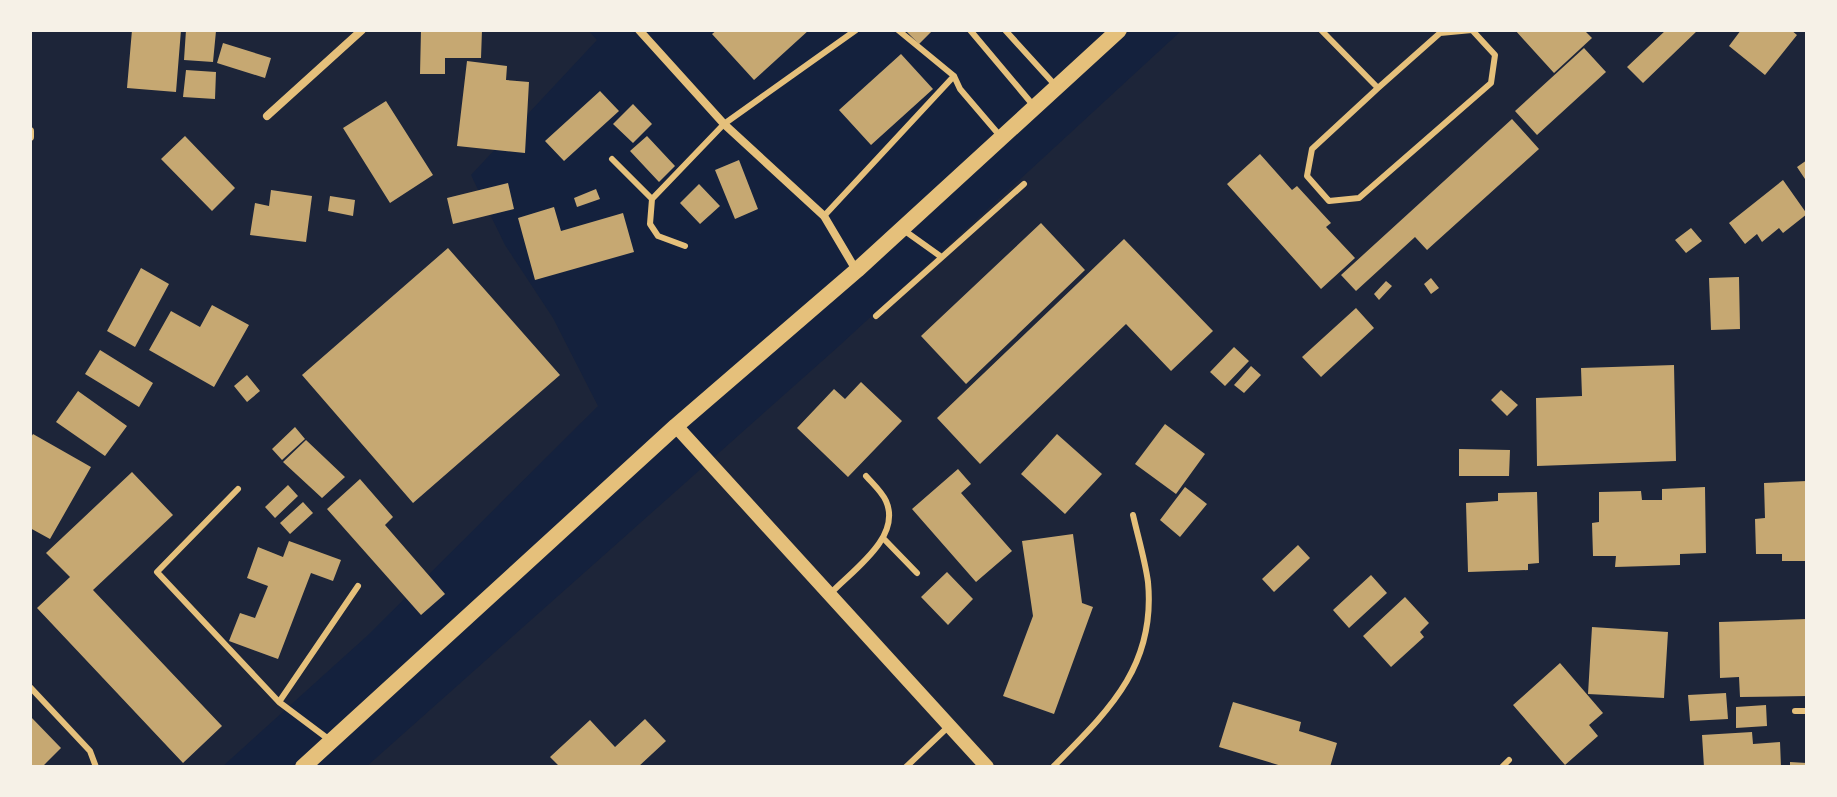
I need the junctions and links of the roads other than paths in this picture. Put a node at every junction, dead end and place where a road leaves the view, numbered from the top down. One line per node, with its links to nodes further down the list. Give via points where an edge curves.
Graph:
1 (362, 30): 13 (street)
2 (639, 30): 14 (street)
3 (856, 30): 14 (lane)
4 (898, 30): 9 (lane)
5 (970, 30): 12 (lane)
6 (1005, 30): 10 (lane)
7 (1119, 30): 10 (main road)
8 (1321, 30): 11 (lane)
9 (954, 76): 15 (lane); 19 (lane)
10 (1058, 87): 12 (main road)
11 (1378, 88): 11 (lane, via 1440,33 1472,30 1495,55 1491,83 1359,198 1329,201 1307,176 1312,149)
12 (1036, 108): 15 (main road)
13 (267, 116)
14 (724, 124): 18 (lane); 19 (street)
15 (1002, 138): 20 (main road)
16 (612, 159): 18 (lane)
17 (1024, 184): 22 (lane)
18 (652, 199): 21 (lane, via 650,224 658,236)
19 (824, 216): 23 (street)
20 (902, 229): 22 (lane); 23 (main road)
21 (685, 246)
22 (940, 256): 24 (lane)
23 (857, 270): 25 (main road)
24 (876, 316)
25 (676, 426): 32 (street); 38 (main road)
26 (866, 476): 29 (lane, via 886,499 890,514)
27 (238, 489): 34 (lane, via 157,572)
28 (1133, 515): 44 (lane, via 1148,583 1144,647 1109,710)
29 (884, 539): 30 (lane); 32 (lane)
30 (917, 573)
31 (358, 586): 34 (lane)
32 (831, 593): 37 (street)
33 (30, 687): 40 (lane, via 90,751)
34 (279, 702): 38 (lane)
35 (1795, 711): 36 (lane)
36 (1807, 711)
37 (949, 726): 42 (lane); 43 (street)
38 (331, 741): 41 (main road)
39 (1509, 760): 45 (lane)
40 (96, 767)
41 (303, 767)
42 (906, 767)
43 (987, 767)
44 (1053, 767)
45 (1502, 767)

